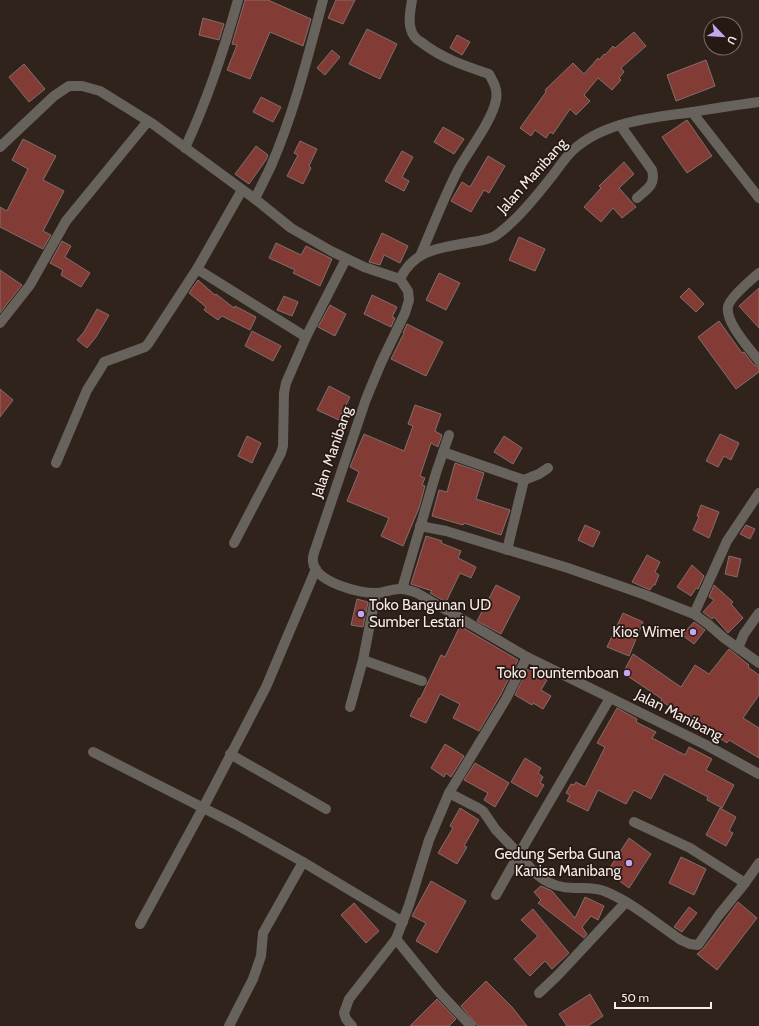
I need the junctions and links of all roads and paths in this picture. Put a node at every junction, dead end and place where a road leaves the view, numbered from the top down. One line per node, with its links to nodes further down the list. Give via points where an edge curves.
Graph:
1 (238, 0): 9 (street, via 209,89)
2 (323, 0): 13 (street, via 291,113 271,167)
3 (412, 0): 14 (street, via 409,18 414,36 445,58 489,74 498,92 492,112 444,198)
4 (759, 102): 5 (street, Jalan Manibang)
5 (692, 112): 7 (street, Jalan Manibang, via 658,116); 12 (street)
6 (148, 121): 8 (street, via 100,91 82,86 69,86 54,96); 9 (street); 19 (street, via 66,221 30,285)
7 (620, 125): 11 (street, via 654,176 653,183); 14 (street, Jalan Manibang, via 584,141 571,152 511,224 493,236)
8 (0, 147)
9 (185, 148): 10 (street)
10 (242, 190): 13 (street); 16 (street)
11 (637, 198)
12 (759, 198)
13 (255, 199): 15 (street, via 290,228)
14 (421, 254): 18 (street, Jalan Manibang, via 408,266)
15 (346, 259): 18 (street); 20 (street)
16 (197, 269): 20 (street); 24 (street, via 145,347 104,362 89,385)
17 (759, 272): 21 (street, via 732,299 728,307 728,315 734,327)
18 (400, 279): 31 (street, Jalan Manibang, via 408,291 409,300 366,399 316,547 313,563)
19 (0, 323)
20 (306, 337): 29 (street, via 285,388 283,449)
21 (759, 361)
22 (450, 435): 23 (street)
23 (443, 452): 26 (street); 28 (street)
24 (56, 463)
25 (548, 468): 26 (street)
26 (524, 480): 30 (street)
27 (759, 494): 35 (street, via 727,542)
28 (420, 526): 30 (street, via 446,531); 32 (street)
29 (234, 543)
30 (507, 550): 35 (street, via 582,573)
31 (316, 569): 33 (street, Jalan Manibang, via 323,577 341,585 357,591); 44 (street, via 266,687)
32 (402, 589): 33 (street, Jalan Manibang); 37 (street, Jalan Manibang, via 433,601)
33 (376, 593): 38 (street)
34 (759, 613): 36 (street, via 747,629)
35 (694, 614): 36 (street)
36 (738, 648): 39 (street)
37 (527, 657): 41 (street, Jalan Manibang); 46 (street, via 506,699)
38 (363, 660): 40 (street); 42 (street)
39 (759, 663)
40 (422, 681)
41 (610, 698): 45 (street, Jalan Manibang); 50 (street)
42 (350, 707)
43 (93, 752): 47 (street)
44 (230, 754): 47 (street); 48 (street)
45 (759, 774)
46 (449, 793): 50 (street, via 483,811 496,830); 56 (street, via 429,840)
47 (203, 808): 51 (street); 57 (street)
48 (326, 809)
49 (634, 822): 53 (street, via 690,848)
50 (519, 854): 54 (street); 55 (street, via 534,872 551,884 602,890)
51 (303, 862): 56 (street); 60 (street, via 263,933 261,956 253,979)
52 (759, 864): 53 (street)
53 (745, 883): 55 (street, via 698,946 681,940)
54 (496, 895)
55 (626, 902): 59 (street)
56 (403, 922): 58 (street)
57 (140, 924)
58 (396, 939): 61 (street, via 349,999 344,1013); 62 (street, via 439,992)
59 (539, 993)
60 (229, 1026)
61 (352, 1026)
62 (471, 1026)

